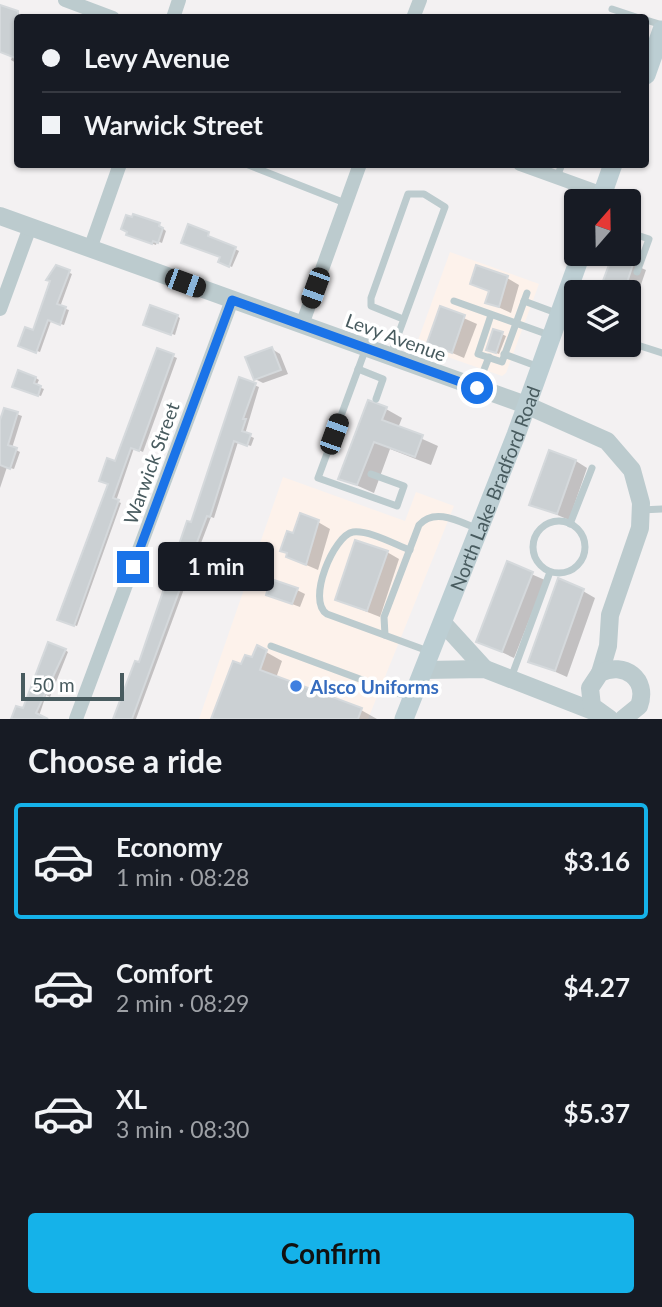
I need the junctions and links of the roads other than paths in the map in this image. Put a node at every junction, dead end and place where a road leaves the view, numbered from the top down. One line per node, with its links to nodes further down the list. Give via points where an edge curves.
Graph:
1 (65, 0): 3 (street)
2 (612, 9): 4 (lane)
3 (105, 10)
4 (627, 14)
5 (662, 28): 6 (main road)
6 (649, 66)
7 (119, 168): 18 (street)
8 (256, 168): 14 (lane)
9 (359, 168): 14 (street)
10 (612, 168): 13 (main road)
11 (559, 171): 12 (street)
12 (587, 189)
13 (604, 189)
14 (346, 203): 31 (street)
15 (0, 216): 16 (street, Levy Avenue)
16 (30, 227): 18 (street, Levy Avenue); 26 (street)
17 (641, 236): 19 (lane, via 649,239)
18 (90, 249): 23 (street, Levy Avenue)
19 (641, 261)
20 (639, 266): 21 (lane)
21 (637, 272)
22 (527, 293): 25 (lane)
23 (232, 300): 31 (street, Levy Avenue); 65 (street, Warwick Street)
24 (454, 301): 27 (lane)
25 (524, 301): 28 (lane); 30 (lane)
26 (0, 309)
27 (491, 315): 30 (lane); 38 (lane, via 478,354)
28 (564, 318): 32 (main road, North Lake Bradford Road)
29 (403, 319): 29 (lane, via 371,306 371,298 408,194 424,194 445,208); 37 (lane)
30 (516, 323): 32 (lane); 36 (lane)
31 (302, 325): 34 (street, Levy Avenue)
32 (551, 336): 39 (main road, North Lake Bradford Road)
33 (641, 346): 35 (lane)
34 (366, 348): 37 (street, Levy Avenue); 40 (lane)
35 (662, 353)
36 (504, 354): 38 (lane, via 502,362); 39 (lane)
37 (390, 357): 41 (street, Levy Avenue)
38 (489, 357): 41 (lane)
39 (540, 367): 43 (main road, North Lake Bradford Road)
40 (358, 369): 42 (lane, via 383,379); 45 (lane, via 318,478 397,506 404,486)
41 (477, 388): 43 (street, Levy Avenue)
42 (376, 398)
43 (526, 405): 47 (street, Levy Avenue, via 607,440 632,470); 49 (main road, North Lake Bradford Road)
44 (592, 468): 48 (lane)
45 (371, 474)
46 (662, 509): 47 (lane)
47 (640, 510): 55 (street, Levy Avenue, via 640,528 610,615)
48 (570, 524): 51 (lane, via 585,544 581,561 568,572); 51 (lane, via 553,521 534,537 533,554)
49 (479, 529): 50 (lane, via 439,516 425,519); 52 (main road, North Lake Bradford Road)
50 (410, 550): 53 (lane, via 384,617); 53 (lane, via 349,532 339,541 318,589 321,611)
51 (550, 572): 60 (lane)
52 (443, 623): 56 (main road, North Lake Bradford Road); 57 (street)
53 (386, 635): 56 (lane)
54 (271, 646): 62 (lane)
55 (608, 646): 58 (street); 59 (street, Levy Avenue)
56 (428, 661): 57 (street); 62 (main road, North Lake Bradford Road)
57 (485, 669): 60 (street)
58 (626, 670): 59 (street, via 617,667); 63 (street, via 639,681)
59 (597, 676): 61 (street); 64 (street, via 590,697)
60 (511, 678): 61 (street)
61 (556, 694): 64 (street)
62 (413, 699): 66 (main road, North Lake Bradford Road)
63 (642, 699): 67 (street, via 635,712); 68 (street)
64 (604, 716)
65 (76, 719)
66 (404, 719)
67 (623, 719)
68 (648, 719)

